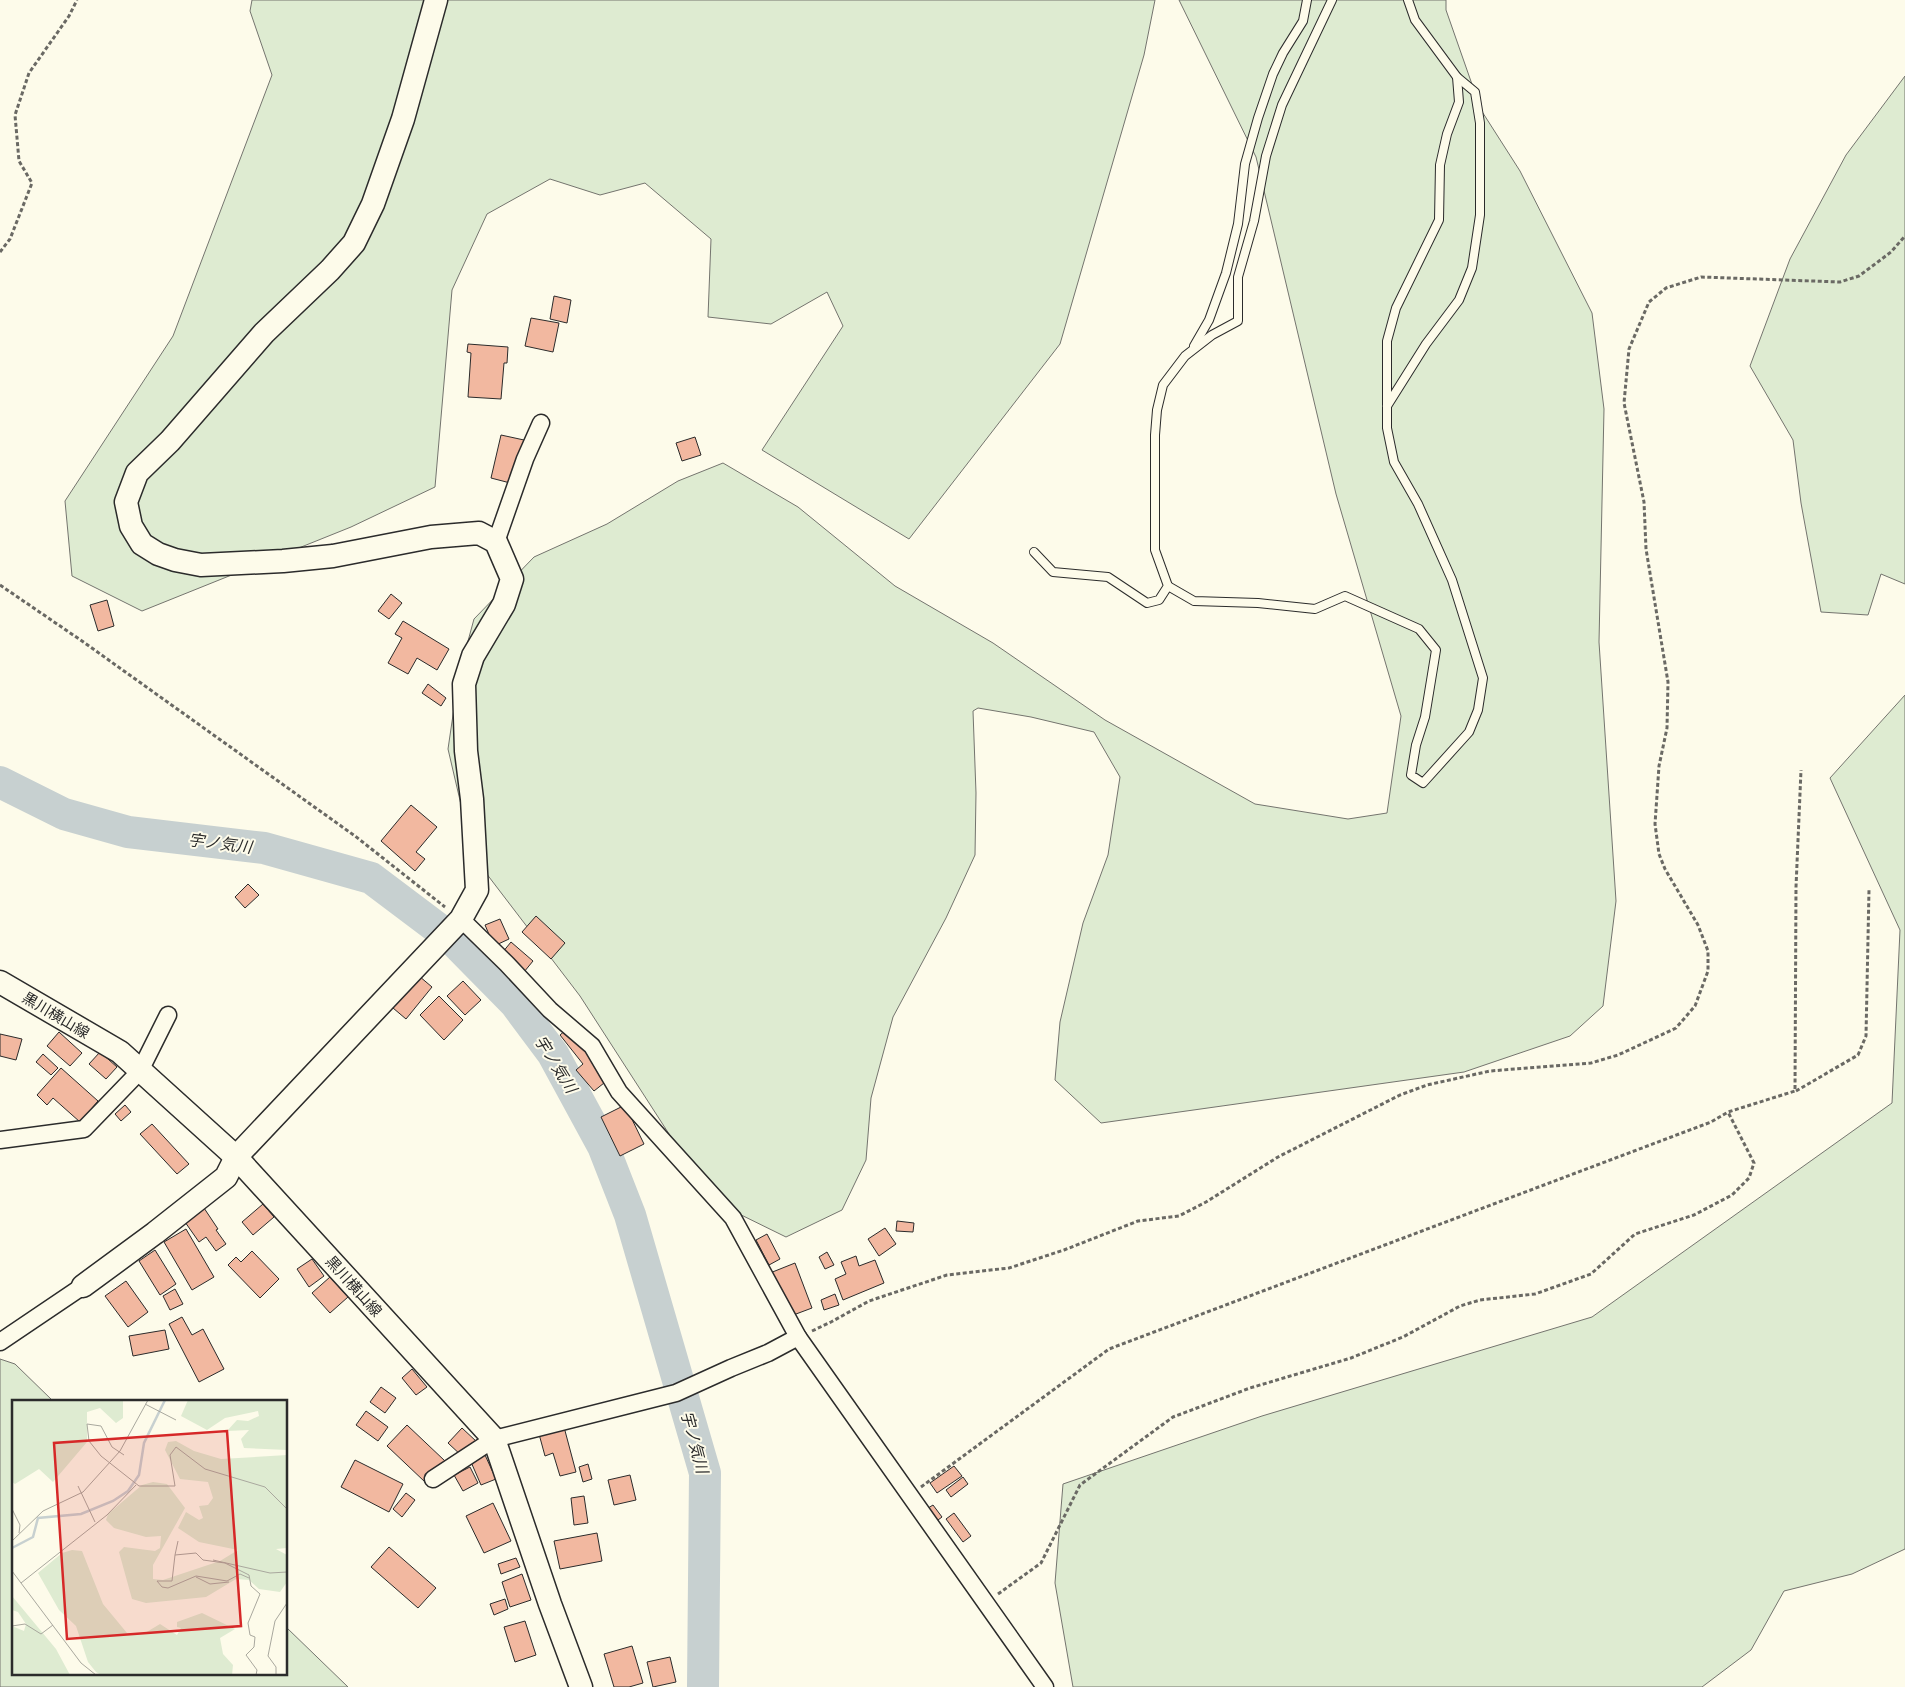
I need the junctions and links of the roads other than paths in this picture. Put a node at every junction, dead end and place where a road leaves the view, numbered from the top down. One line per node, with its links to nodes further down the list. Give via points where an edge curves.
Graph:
1 (436, 0): 9 (street, via 403,119 373,204 354,243 264,333 170,441 136,473 126,502 131,526 142,544 158,554 201,565 323,557 431,537 479,533)
2 (1308, 0): 6 (lane, via 1303,20 1270,83 1245,164 1238,224 1226,273 1209,320)
3 (1332, 0): 6 (lane, via 1282,105 1266,156 1254,221 1238,277 1238,321)
4 (1408, 0): 5 (lane, via 1414,20)
5 (1457, 77): 7 (lane, via 1459,102 1440,165 1439,220 1396,308 1387,341); 7 (lane, via 1475,92 1480,123 1480,215 1472,268 1459,300)
6 (1191, 351): 11 (lane, via 1163,385 1157,410 1155,550)
7 (1386, 407): 11 (lane, via 1394,462 1418,504 1452,580 1484,678 1478,710 1469,732 1423,783 1411,775 1436,650 1419,629 1345,596 1315,609 1194,601)
8 (542, 423): 9 (street, via 525,459)
9 (496, 542): 12 (street, via 512,579 504,604 473,656 464,684 477,890)
10 (1034, 552): 11 (lane, via 1053,572 1108,577 1147,603 1159,600)
11 (1168, 586)
12 (461, 919): 17 (street); 19 (street, via 550,1010 592,1046 620,1092 733,1218)
13 (0, 982): 15 (street, 黒川横山線, via 120,1052)
14 (168, 1015): 15 (street)
15 (140, 1070): 16 (street, via 84,1129); 17 (street, 黒川横山線)
16 (0, 1140)
17 (236, 1157): 18 (street, via 226,1178); 21 (street, 黒川横山線)
18 (83, 1286): 20 (street)
19 (798, 1337): 21 (street, via 682,1391); 24 (street)
20 (0, 1342)
21 (494, 1439): 22 (street); 23 (street, 黒川横山線)
22 (433, 1479)
23 (581, 1687)
24 (1045, 1687)

